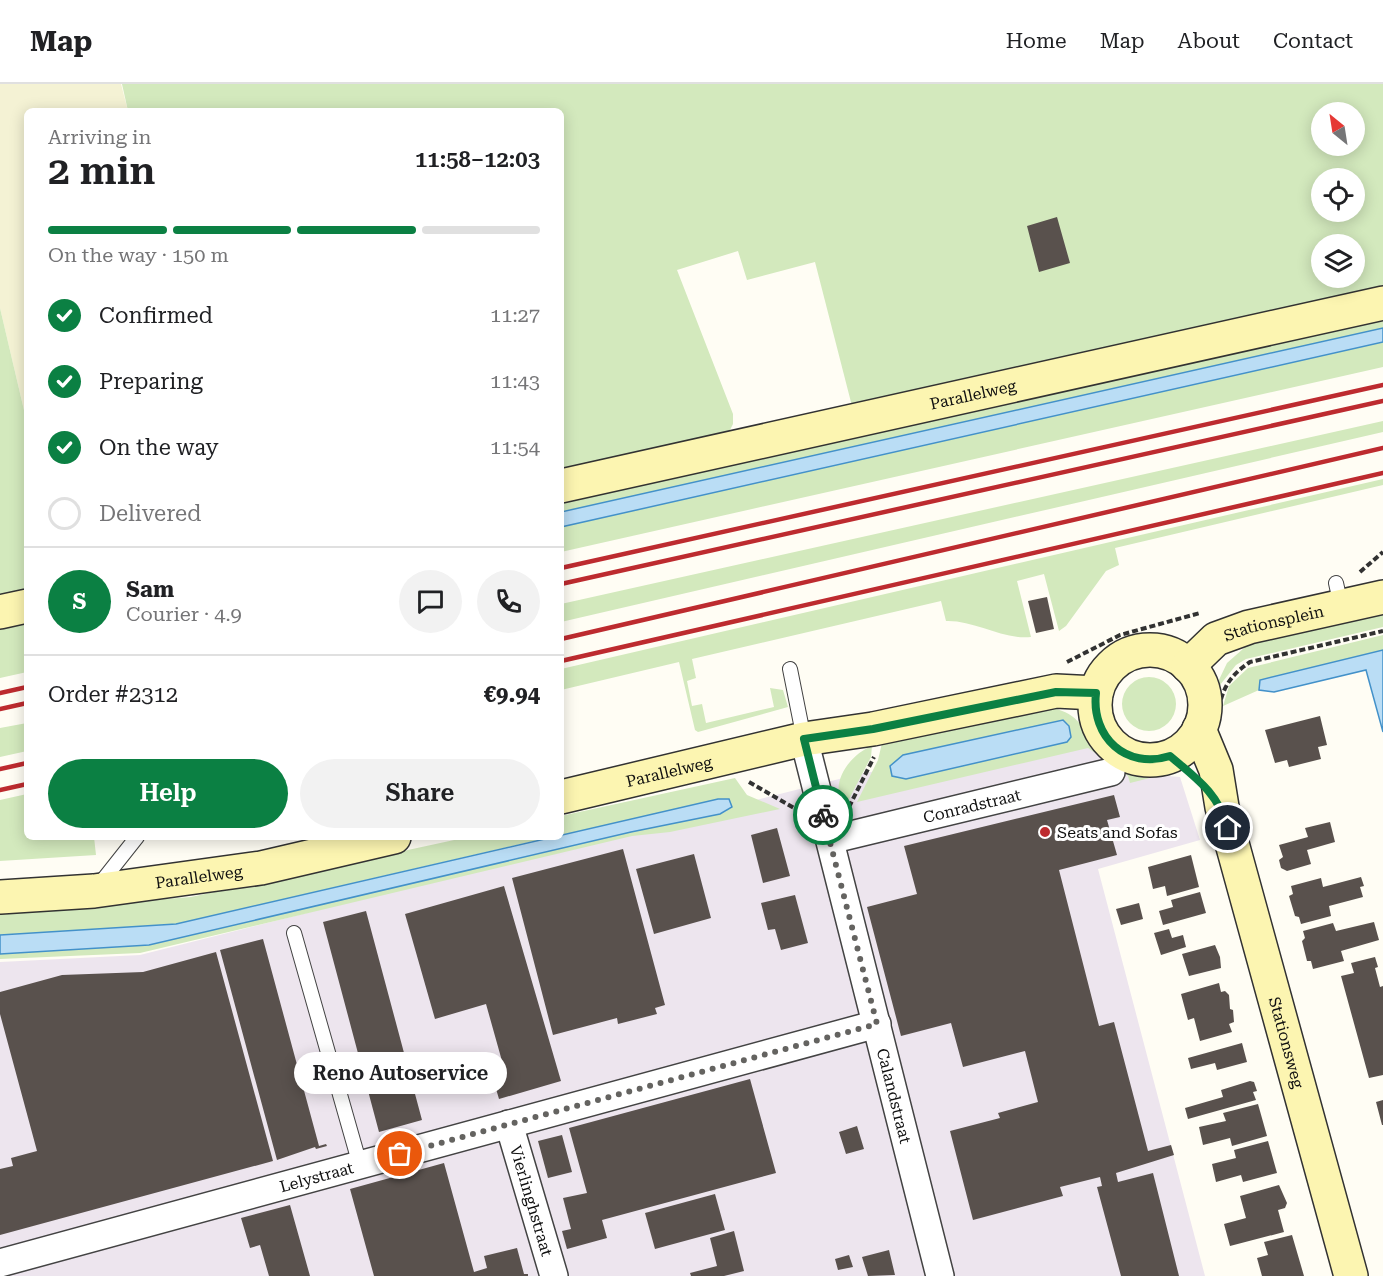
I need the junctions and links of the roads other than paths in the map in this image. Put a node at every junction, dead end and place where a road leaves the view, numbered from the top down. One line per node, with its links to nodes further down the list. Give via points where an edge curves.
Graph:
1 (1383, 303): 2 (street, Parallelweg)
2 (564, 485)
3 (1363, 595): 6 (street, Stationsplein, via 1216,639)
4 (24, 607): 5 (street)
5 (0, 612)
6 (1188, 666): 8 (street, via 1163,652 1134,652 1110,668); 9 (street, via 1204,696 1203,718)
7 (790, 669): 10 (lane)
8 (1096, 693): 10 (street, Parallelweg, via 1056,692); 11 (street, via 1098,723 1114,747 1141,759)
9 (1209, 721): 11 (street, via 1187,745); 14 (street, Stationsweg)
10 (804, 739): 13 (street, Parallelweg); 17 (street, Calandstraat)
11 (1170, 756): 14 (street, Stationsweg)
12 (1112, 772): 17 (street, Conradstraat)
13 (564, 796)
14 (1222, 807): 27 (street, Stationsweg)
15 (135, 840): 18 (lane)
16 (381, 840): 18 (street, Parallelweg, via 261,868)
17 (830, 840): 21 (street, Calandstraat)
18 (94, 891): 19 (street, Parallelweg)
19 (0, 897)
20 (294, 933): 23 (lane)
21 (877, 1024): 22 (street, Lelystraat); 26 (street, Calandstraat)
22 (509, 1124): 23 (street, Lelystraat); 25 (street, Vierlinghstraat)
23 (360, 1165): 24 (street, Lelystraat)
24 (0, 1263)
25 (554, 1276)
26 (940, 1276)
27 (1351, 1276)

